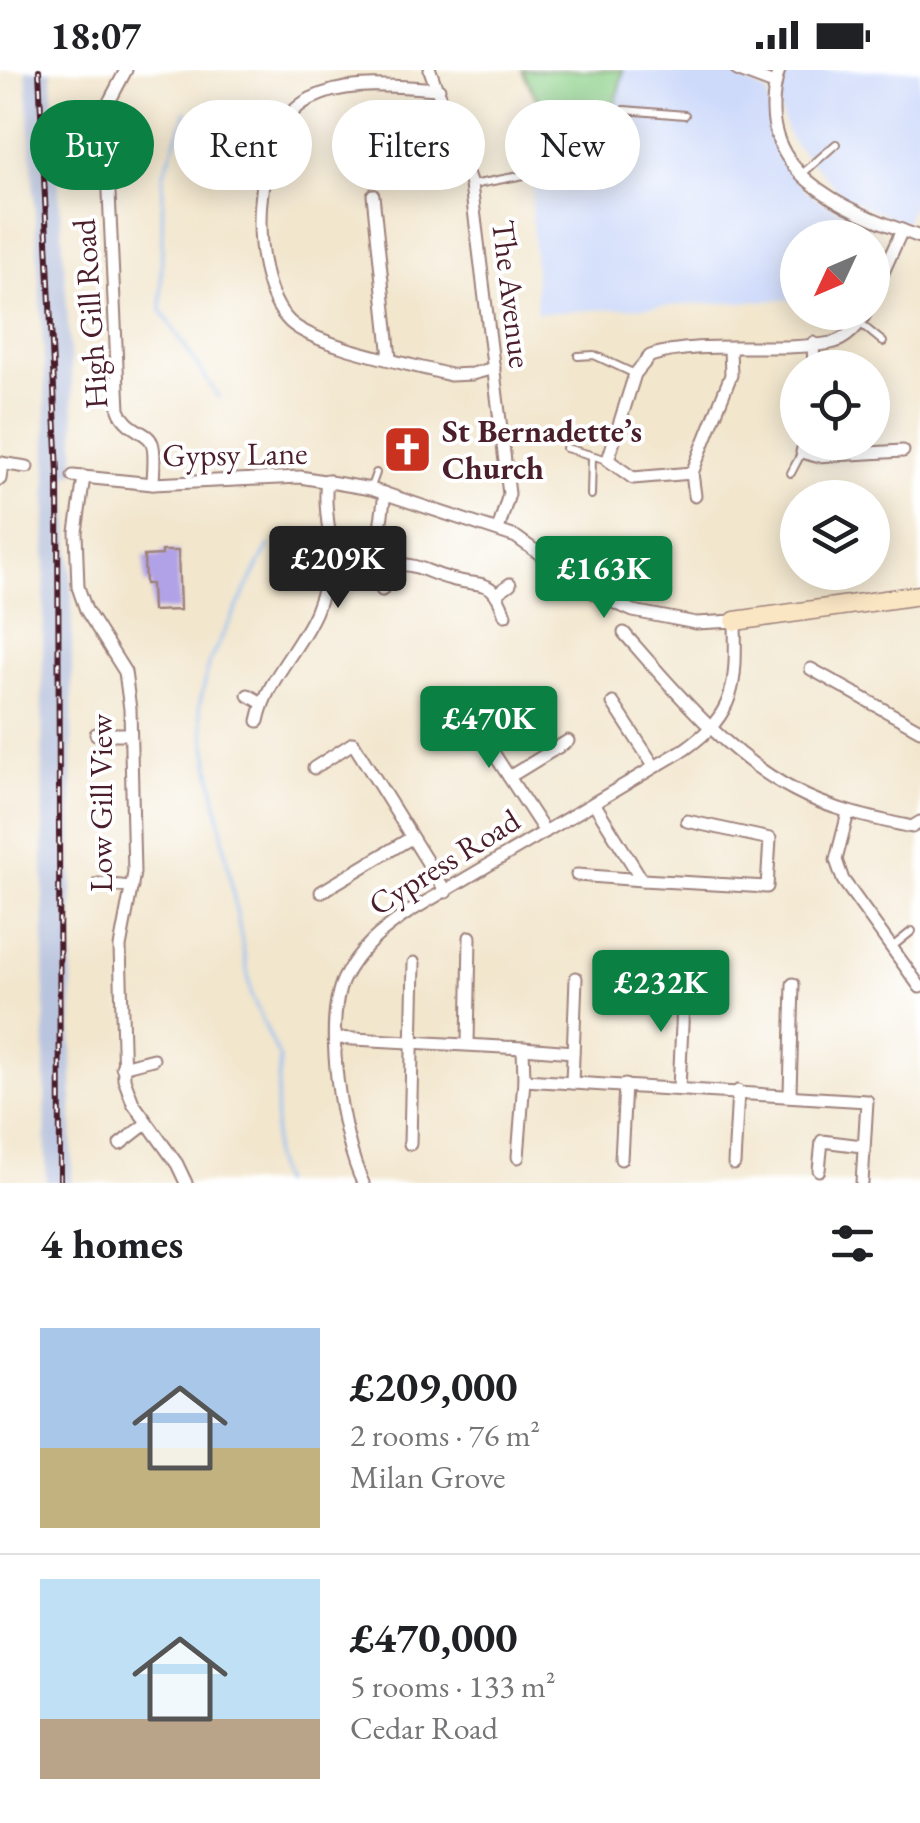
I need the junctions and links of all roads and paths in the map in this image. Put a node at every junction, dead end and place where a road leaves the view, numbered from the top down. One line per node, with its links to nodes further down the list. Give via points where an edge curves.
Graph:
1 (126, 70): 43 (street, High Gill Road, via 108,104 106,127 119,410 152,444)
2 (345, 70): 7 (street)
3 (430, 70): 8 (street, The Avenue)
4 (737, 70): 6 (street)
5 (778, 70): 6 (street)
6 (774, 84): 12 (street, via 775,133)
7 (348, 86): 8 (street); 26 (street, via 307,100 279,126 269,148 261,228 268,283 276,304 302,331)
8 (438, 89): 9 (street, The Avenue)
9 (442, 100)
10 (685, 115): 13 (lane, via 624,110 608,136 593,136 566,166)
11 (836, 144): 12 (lane)
12 (801, 175): 16 (street, via 853,210)
13 (485, 182)
14 (472, 190): 27 (street, The Avenue)
15 (372, 195): 26 (street)
16 (902, 230): 17 (street); 18 (street)
17 (920, 237)
18 (890, 257)
19 (849, 330): 22 (street, via 835,342)
20 (873, 330): 21 (lane)
21 (883, 342)
22 (813, 343): 23 (street); 24 (street)
23 (730, 350): 28 (street, via 661,353); 37 (street, via 731,374)
24 (813, 350)
25 (578, 356): 28 (lane)
26 (390, 358): 27 (street, via 450,374)
27 (494, 368): 48 (street, The Avenue, via 508,494)
28 (636, 374): 33 (street)
29 (566, 448): 32 (lane)
30 (902, 451): 31 (street)
31 (890, 452)
32 (592, 456): 33 (lane); 46 (lane)
33 (608, 460): 37 (street, via 633,478)
34 (796, 460): 39 (lane)
35 (1, 463): 36 (street); 41 (street)
36 (27, 467)
37 (692, 472): 47 (street)
38 (376, 473): 44 (lane)
39 (790, 473)
40 (79, 477): 43 (street, Gypsy Lane); 66 (street, Low Gill View, via 78,587 124,672)
41 (0, 479)
42 (326, 480): 43 (street, Gypsy Lane); 44 (street, Gypsy Lane); 59 (street, via 330,548 320,598)
43 (153, 484)
44 (371, 488): 45 (street, Gypsy Lane)
45 (385, 492): 48 (street, Gypsy Lane); 49 (street, via 378,536)
46 (591, 495)
47 (695, 496)
48 (498, 530): 55 (street, Gypsy Lane, via 633,612)
49 (390, 564): 51 (street); 52 (street, via 475,581)
50 (510, 584): 52 (street)
51 (382, 590)
52 (496, 594): 54 (street)
53 (919, 595): 55 (street)
54 (505, 614)
55 (735, 622): 62 (street, via 735,683)
56 (624, 632): 62 (street)
57 (811, 669): 63 (street)
58 (248, 695): 59 (street)
59 (262, 703): 61 (street)
60 (613, 703): 68 (street)
61 (258, 721)
62 (714, 728): 68 (street, Cypress Road); 72 (street, via 767,774)
63 (920, 730)
64 (480, 732): 70 (street)
65 (96, 734): 66 (street)
66 (130, 734): 80 (street, Low Gill View)
67 (568, 741): 70 (street)
68 (654, 766): 71 (street, Cypress Road)
69 (314, 768): 76 (street, via 353,742)
70 (509, 776): 75 (street)
71 (594, 803): 75 (street, Cypress Road); 78 (street)
72 (848, 813): 74 (street); 85 (street, via 836,860)
73 (687, 821): 78 (street, via 770,838 767,888)
74 (916, 824)
75 (545, 832): 82 (street, Cypress Road)
76 (411, 838): 81 (street); 82 (street)
77 (576, 876): 78 (street)
78 (642, 880)
79 (98, 884): 80 (street)
80 (132, 887): 97 (street, Low Gill View, via 120,948)
81 (321, 892)
82 (446, 892): 91 (street, Cypress Road, via 377,934 357,958 342,981)
83 (912, 932): 85 (lane)
84 (470, 937): 93 (street)
85 (891, 948): 90 (street)
86 (414, 963): 92 (street)
87 (576, 978): 95 (street)
88 (684, 983): 101 (street)
89 (793, 984): 103 (street)
90 (920, 987)
91 (335, 1038): 92 (street); 113 (street, Cypress Road, via 343,1124)
92 (414, 1041): 93 (street); 106 (street)
93 (468, 1044): 94 (street)
94 (523, 1048): 95 (street); 98 (street)
95 (573, 1052): 99 (street)
96 (153, 1059): 97 (street)
97 (122, 1067): 104 (street, Low Gill View)
98 (524, 1080): 99 (street); 108 (street)
99 (572, 1083): 100 (street)
100 (625, 1085): 101 (street); 109 (street)
101 (679, 1089): 102 (street)
102 (738, 1091): 103 (street); 110 (street)
103 (790, 1094): 107 (street, via 866,1101)
104 (147, 1123): 105 (street); 112 (street, Low Gill View)
105 (120, 1144)
106 (410, 1144)
107 (862, 1146): 111 (street, via 822,1142); 114 (street)
108 (518, 1157)
109 (621, 1158)
110 (734, 1164)
111 (819, 1170)
112 (186, 1183)
113 (363, 1183)
114 (862, 1183)

